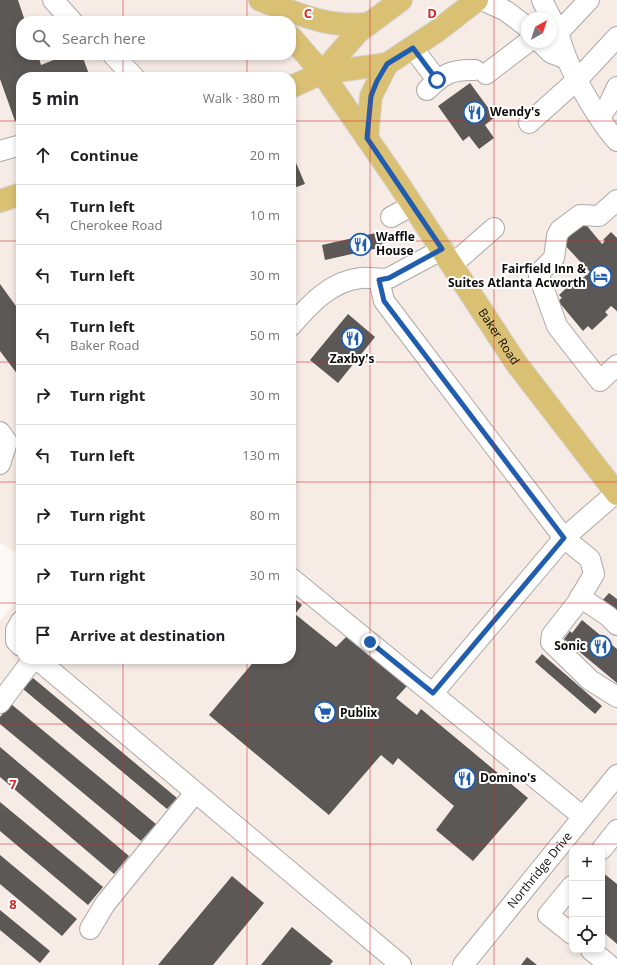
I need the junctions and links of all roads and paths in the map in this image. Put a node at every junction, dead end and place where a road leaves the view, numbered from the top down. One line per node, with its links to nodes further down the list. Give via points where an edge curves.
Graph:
1 (53, 0): 9 (street)
2 (260, 0): 10 (main road); 13 (main road, via 314,19 345,25)
3 (401, 0): 13 (main road)
4 (477, 0): 18 (main road)
5 (482, 0): 12 (street, via 506,10)
6 (542, 0): 8 (street)
7 (590, 0): 11 (street)
8 (548, 12)
9 (67, 16)
10 (274, 16)
11 (557, 21)
12 (521, 22)
13 (370, 23): 24 (main road, via 358,32)
14 (557, 33): 20 (street)
15 (617, 37): 25 (street)
16 (296, 43): 24 (main road, Baker Road)
17 (521, 46): 18 (street, via 481,72 449,72 432,85)
18 (413, 48): 22 (main road)
19 (546, 48): 20 (street, via 551,53)
20 (567, 59): 25 (street)
21 (118, 60): 23 (street)
22 (387, 64): 24 (main road); 29 (main road, via 371,96)
23 (129, 72)
24 (322, 74): 26 (main road); 29 (main road, Baker Road)
25 (578, 79): 27 (street); 28 (street)
26 (296, 85)
27 (611, 104): 30 (street, via 608,132)
28 (529, 123)
29 (367, 138): 34 (main road, Baker Road)
30 (617, 141)
31 (16, 147): 32 (street)
32 (0, 152)
33 (617, 200): 40 (street, via 599,216 580,215 569,222 557,236 554,258 539,276 557,326 600,381)
34 (413, 205): 35 (street); 37 (main road, Baker Road)
35 (391, 217)
36 (494, 228): 37 (street)
37 (448, 256): 38 (street); 43 (main road, Baker Road, via 516,363)
38 (379, 280): 39 (street, via 363,278 342,281 320,296); 44 (street, via 384,301)
39 (296, 320)
40 (617, 365)
41 (0, 432): 42 (street, via 7,442)
42 (0, 464)
43 (617, 493): 44 (street)
44 (564, 538): 46 (street, via 590,560 594,574); 52 (street)
45 (296, 582): 52 (street)
46 (580, 597): 47 (street); 53 (street, via 552,635 551,642 590,680)
47 (617, 625)
48 (16, 630): 49 (street)
49 (16, 641)
50 (29, 664): 54 (street)
51 (43, 664): 56 (street)
52 (433, 693): 57 (street)
53 (617, 697)
54 (0, 703)
55 (617, 775): 57 (street, Northridge Drive)
56 (195, 793): 59 (street, via 105,904); 62 (street)
57 (582, 816): 63 (street, Northridge Drive)
58 (569, 890): 60 (street, via 548,915)
59 (90, 929)
60 (569, 932)
61 (595, 953): 64 (street)
62 (401, 965)
63 (462, 965)
64 (609, 965)

